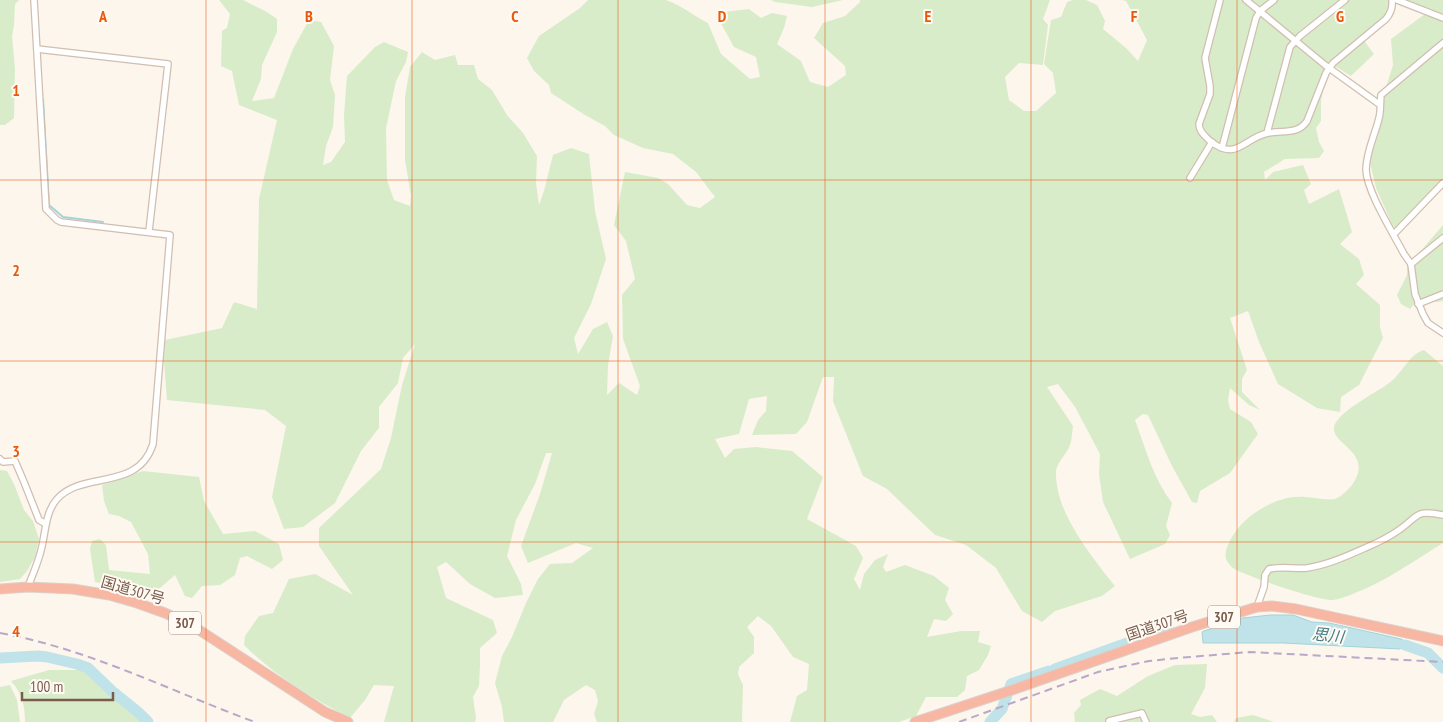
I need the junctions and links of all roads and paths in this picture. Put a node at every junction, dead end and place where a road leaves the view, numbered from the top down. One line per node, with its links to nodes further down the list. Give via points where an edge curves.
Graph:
1 (34, 0): 12 (street)
2 (1220, 0): 16 (street, via 1205,58 1210,94 1199,124 1204,136)
3 (1246, 0): 8 (street)
4 (1274, 0): 8 (street)
5 (1345, 0): 10 (street)
6 (1392, 0): 13 (street, via 1393,6 1386,19)
7 (1397, 0): 9 (street)
8 (1260, 11): 10 (street); 17 (street)
9 (1443, 18)
10 (1295, 41): 13 (street); 15 (street, via 1290,47)
11 (1443, 43): 14 (street, via 1381,95)
12 (37, 49): 20 (street, via 46,209 62,222); 20 (street, via 168,64)
13 (1329, 68): 14 (street); 15 (street, via 1304,126 1294,131)
14 (1379, 104): 21 (street, via 1380,115 1368,152 1366,170 1370,187)
15 (1268, 133): 17 (street, via 1236,150)
16 (1212, 142): 17 (street); 18 (street)
17 (1222, 148)
18 (1190, 178)
19 (1443, 183): 21 (street)
20 (149, 232): 29 (street, via 170,234 153,444 142,464 129,472 62,494 48,513)
21 (1394, 234): 23 (street)
22 (1443, 238): 23 (street)
23 (1411, 264): 25 (street)
24 (1443, 294): 25 (street)
25 (1418, 304): 26 (street, via 1428,323)
26 (1443, 333)
27 (0, 459): 29 (street, via 14,461 39,520)
28 (1443, 515): 32 (street, via 1423,513 1386,538 1315,566 1269,569)
29 (46, 524): 30 (street, via 41,552)
30 (28, 586): 31 (highway, 国道307号 / 307); 34 (highway, 国道307号 / 307, via 109,595 165,613 193,626 326,712)
31 (0, 589)
32 (1257, 607): 33 (highway, 国道307号 / 307, via 1296,609); 35 (highway, 国道307号 / 307)
33 (1443, 641)
34 (348, 722)
35 (915, 722)
36 (1109, 722): 37 (street, via 1142,713)
37 (1146, 722)

